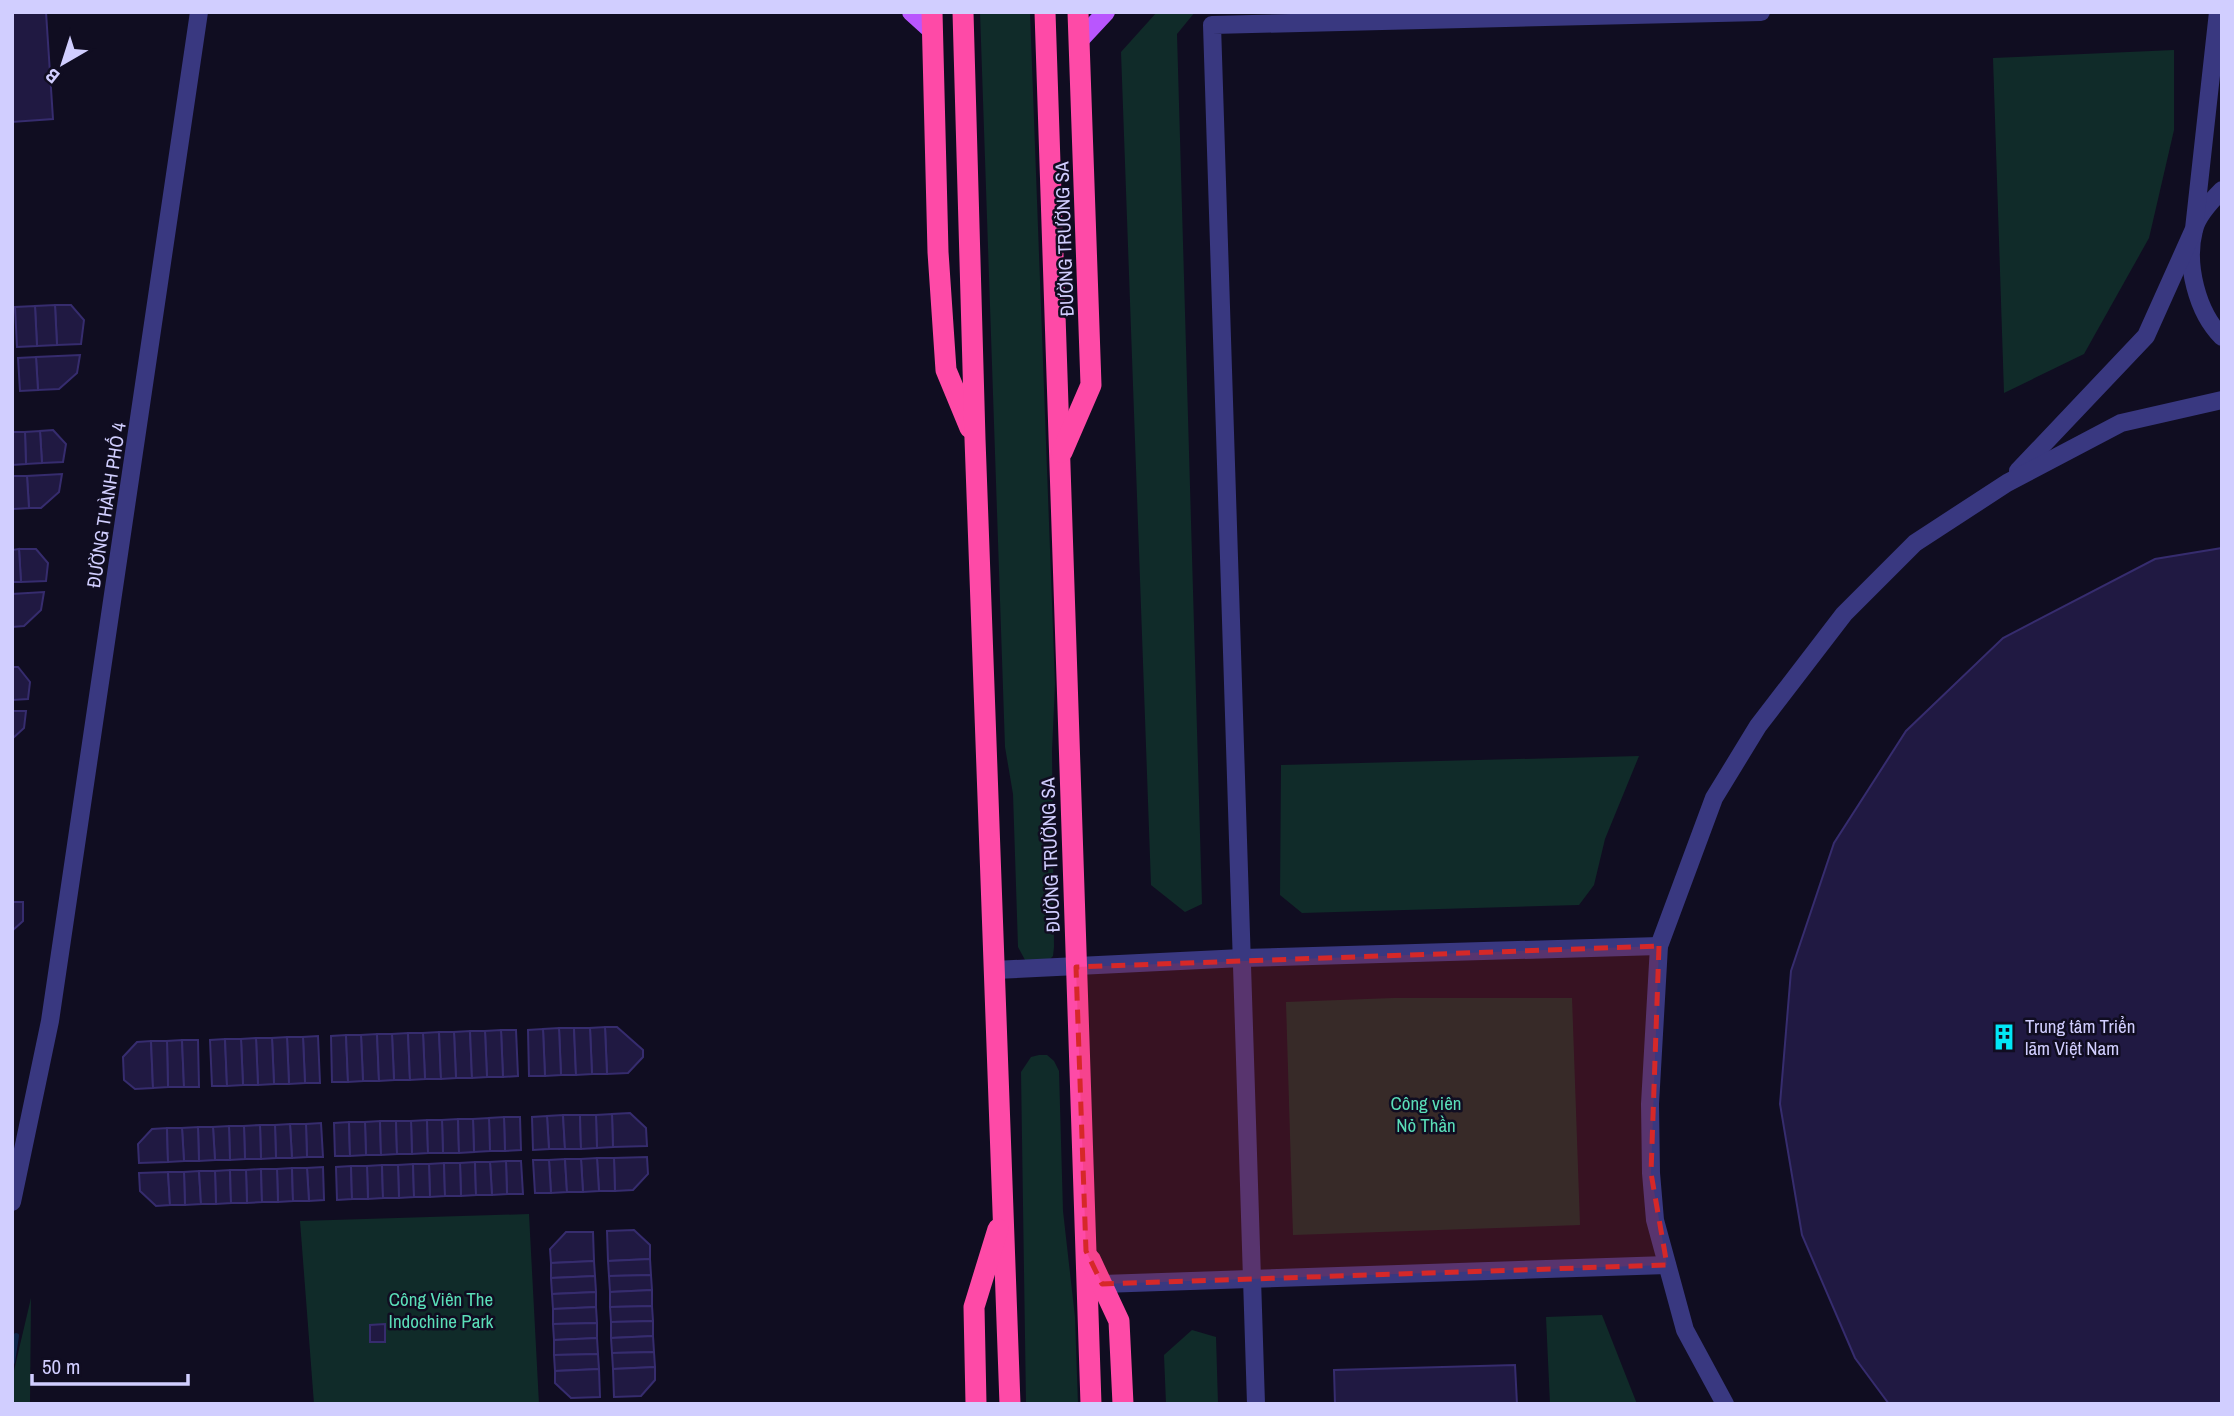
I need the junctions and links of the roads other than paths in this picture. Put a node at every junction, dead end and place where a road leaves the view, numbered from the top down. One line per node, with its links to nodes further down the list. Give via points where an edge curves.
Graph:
1 (199, 12): 22 (street, ĐƯỜNG THÀNH PHỐ 4, via 51,1013)
2 (911, 12): 9 (main road)
3 (963, 12): 15 (highway)
4 (1045, 12): 16 (highway, ĐƯỜNG TRƯỜNG SA)
5 (1078, 12): 10 (highway, ĐƯỜNG TRƯỜNG SA)
6 (1106, 12): 10 (main road)
7 (1761, 12): 19 (street, via 1212,25)
8 (2218, 12): 12 (street)
9 (932, 22): 15 (highway, via 937,251 946,370)
10 (1079, 41): 16 (highway, ĐƯỜNG TRƯỜNG SA, via 1091,385)
11 (2222, 190): 12 (street)
12 (2194, 229): 13 (street, via 2198,298); 17 (street, via 2146,336)
13 (2222, 337)
14 (2222, 400): 17 (street, via 2121,423)
15 (975, 439): 21 (highway)
16 (1060, 458): 20 (highway, ĐƯỜNG TRƯỜNG SA)
17 (2007, 483): 18 (street, via 1914,543 1844,614 1758,726 1714,798)
18 (1660, 946): 19 (street); 25 (street, via 1650,1104 1651,1173)
19 (1242, 958): 20 (street); 26 (street)
20 (1076, 967): 21 (street); 24 (highway, ĐƯỜNG TRƯỜNG SA)
21 (995, 970): 23 (highway)
22 (12, 1202)
23 (1003, 1210): 28 (highway, via 974,1307); 29 (highway)
24 (1086, 1251): 27 (highway, ĐƯỜNG TRƯỜNG SA); 30 (highway, ĐƯỜNG TRƯỜNG SA)
25 (1667, 1265): 26 (street); 33 (street, via 1685,1330)
26 (1252, 1279): 27 (street); 32 (street)
27 (1102, 1284): 31 (highway, ĐƯỜNG TRƯỜNG SA, via 1119,1321)
28 (976, 1404)
29 (1010, 1404)
30 (1091, 1404)
31 (1123, 1404)
32 (1256, 1404)
33 (1725, 1404)

